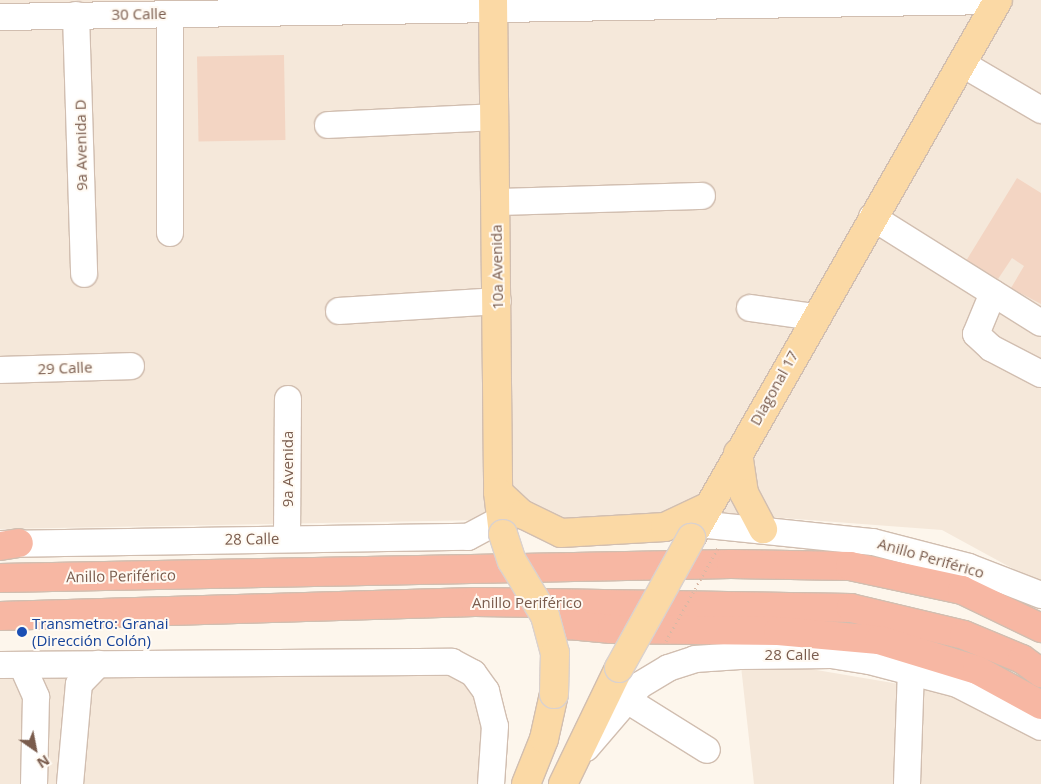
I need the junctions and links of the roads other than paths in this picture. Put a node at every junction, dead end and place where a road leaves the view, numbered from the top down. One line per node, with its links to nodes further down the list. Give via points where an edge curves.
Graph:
1 (998, 0): 2 (street, 30 Calle); 7 (main road, Diagonal 17)
2 (791, 2): 3 (street, 30 Calle)
3 (493, 4): 4 (street, 30 Calle); 9 (main road, 10a Avenida)
4 (181, 9): 5 (street, 30 Calle); 14 (street)
5 (76, 16): 6 (street, 30 Calle); 15 (street, 9a Avenida D)
6 (0, 17)
7 (961, 62): 8 (street); 13 (main road, Diagonal 17)
8 (1041, 110)
9 (495, 117): 10 (street); 12 (main road, 10a Avenida)
10 (328, 125)
11 (702, 196): 12 (street)
12 (496, 202): 17 (main road, 10a Avenida)
13 (872, 217): 16 (street); 20 (main road, Diagonal 17)
14 (170, 234)
15 (84, 274)
16 (993, 293): 21 (street); 24 (street, via 976,334 991,348)
17 (498, 300): 19 (street); 27 (main road, 10a Avenida)
18 (750, 308): 20 (street)
19 (339, 310)
20 (814, 317): 26 (main road, Diagonal 17)
21 (1041, 323)
22 (131, 366): 23 (street, 29 Calle)
23 (0, 370)
24 (1041, 374)
25 (288, 399): 31 (street, 9a Avenida)
26 (738, 453): 28 (main road, Diagonal 17); 30 (main road, via 744,493)
27 (498, 492): 28 (main road, via 522,514 561,534); 29 (main road, 10a Avenida)
28 (699, 523): 30 (street, Anillo Periférico); 46 (main road, Diagonal 17, bridge, via 619,668)
29 (501, 527): 31 (street, 28 Calle, via 468,538); 36 (main road, bridge, via 512,561)
30 (762, 529): 34 (street, Anillo Periférico, via 873,542 969,567)
31 (287, 539): 32 (street, 28 Calle)
32 (6, 544)
33 (0, 578): 37 (highway, Anillo Periférico, via 731,564 850,566 962,590)
34 (1041, 595)
35 (0, 616): 41 (highway, Anillo Periférico, via 475,602 851,608 964,634 1022,659)
36 (545, 616): 43 (highway, via 569,624 612,629 778,631 879,640 977,670); 50 (main road, bridge, via 556,653 554,694 544,739)
37 (1041, 628)
38 (98, 664): 39 (street); 48 (street, via 79,684); 49 (street, via 452,662 473,673 486,692 495,726)
39 (11, 665): 47 (street, via 36,696)
40 (911, 671): 42 (street, 28 Calle, via 831,655 694,659 668,668 640,685); 44 (street, 28 Calle, via 958,684); 51 (street)
41 (1041, 674)
42 (627, 700): 45 (street); 46 (street, 28 Calle)
43 (1041, 705)
44 (1041, 727)
45 (707, 750)
46 (568, 774)
47 (34, 784)
48 (70, 784)
49 (491, 784)
50 (526, 784)
51 (907, 784)

